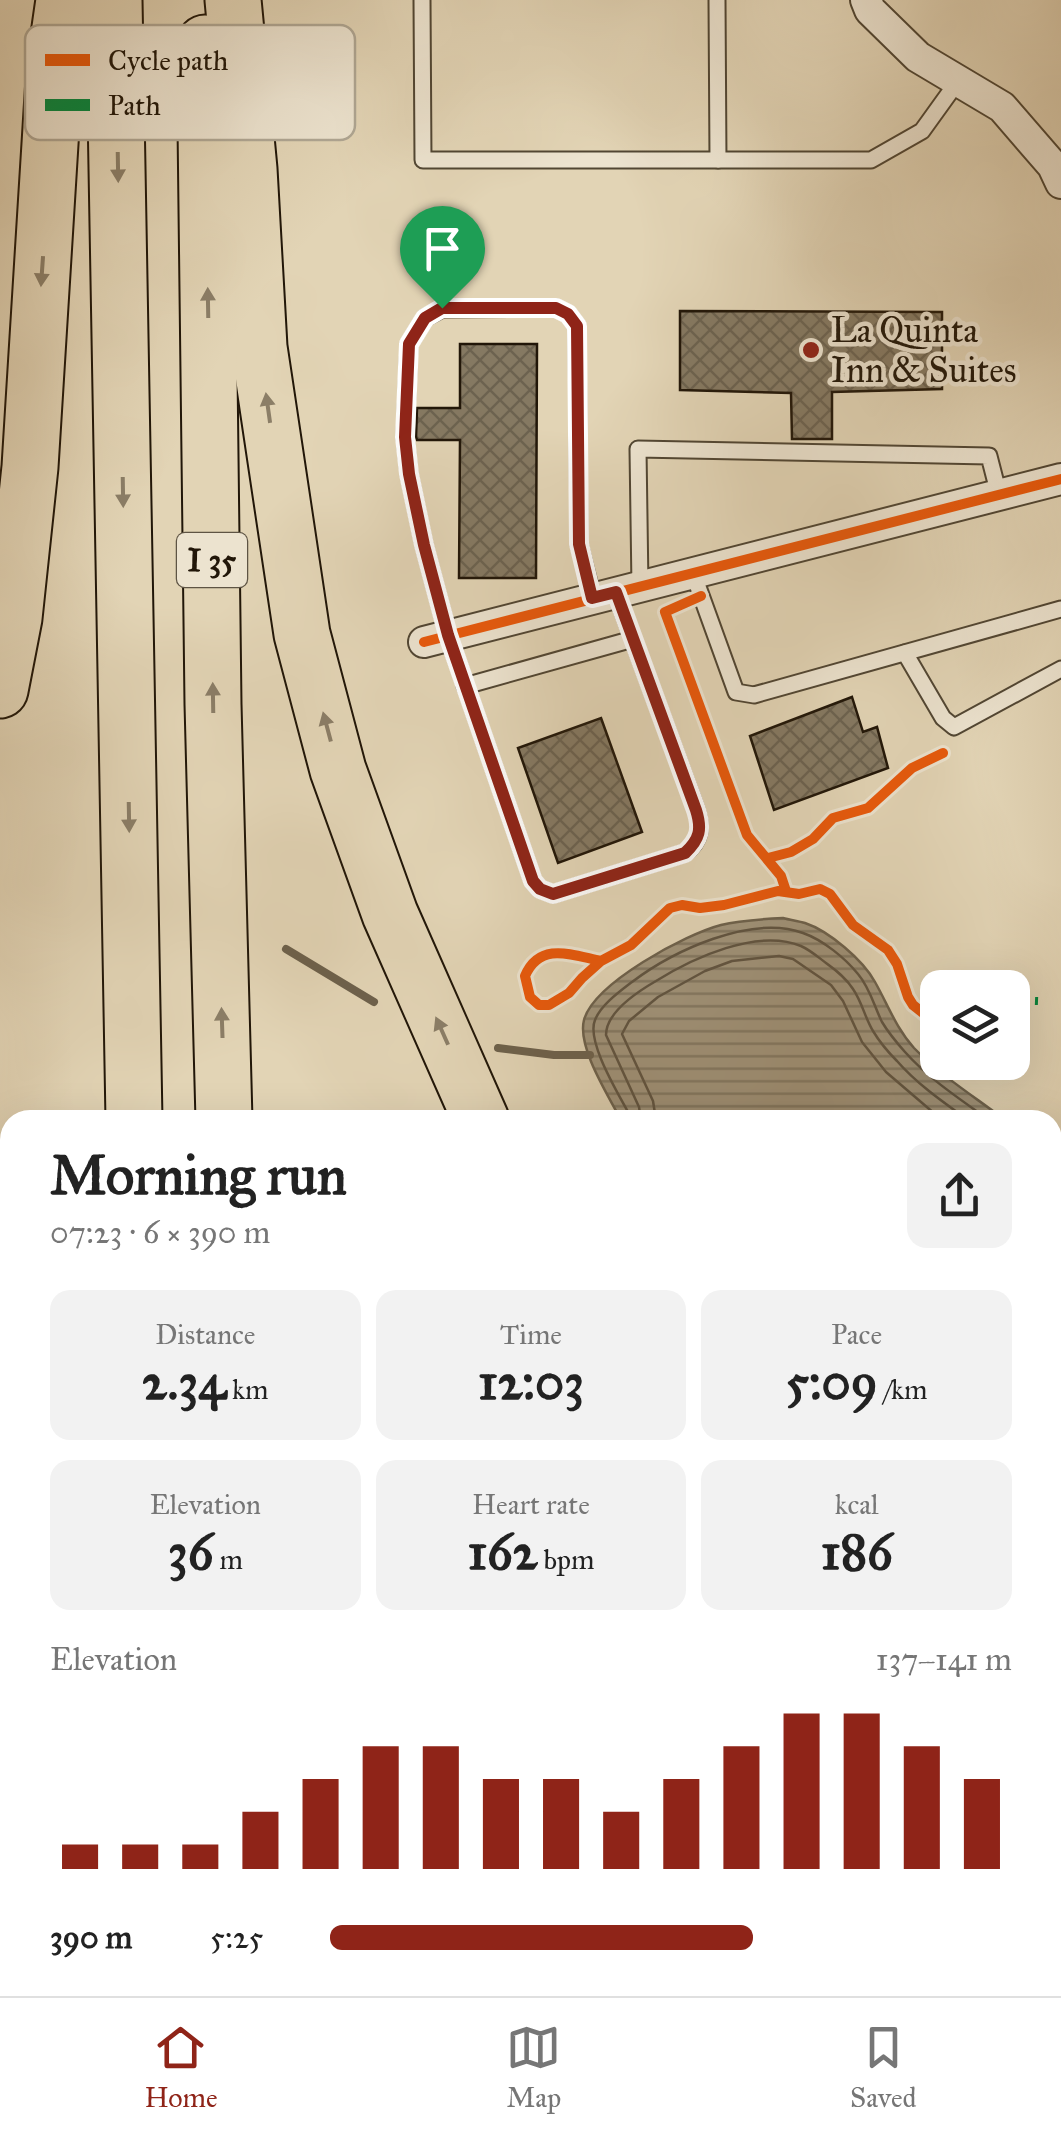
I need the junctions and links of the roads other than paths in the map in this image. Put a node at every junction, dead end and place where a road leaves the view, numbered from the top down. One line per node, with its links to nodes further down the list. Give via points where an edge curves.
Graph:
1 (64, 0): 8 (highway, one-way to 8)
2 (114, 0): 9 (highway, I 35, one-way to 9)
3 (204, 0): 10 (highway, I 35, one-way to 3)
4 (233, 0): 11 (highway, one-way to 4)
5 (422, 0): 17 (lane, via 422,160)
6 (717, 0): 17 (lane)
7 (866, 0): 12 (street, via 918,57)
8 (60, 25)
9 (114, 25)
10 (204, 25)
11 (236, 25)
12 (958, 81): 17 (lane, via 922,130 871,160); 18 (street, via 1002,107)
13 (50, 140): 29 (highway, one-way to 29, via 30,466)
14 (116, 140): 30 (highway, I 35, one-way to 30)
15 (206, 140): 31 (highway, I 35, one-way to 15)
16 (247, 140): 32 (highway, one-way to 16, via 390,914 338,770 302,634 259,348)
17 (718, 160)
18 (1061, 183)
19 (1061, 480): 20 (street)
20 (999, 495): 21 (street); 22 (lane, via 989,456 638,450)
21 (693, 573): 22 (street); 26 (lane, via 736,692 754,696)
22 (616, 592): 24 (street); 24 (lane, via 579,544 577,326 556,308 442,308 425,318 409,344 405,437); 25 (lane)
23 (1060, 611): 26 (lane)
24 (436, 638): 28 (lane)
25 (634, 639): 28 (lane); 28 (lane, via 700,836 685,853 553,894 533,881)
26 (906, 653): 27 (lane, via 942,718 954,727)
27 (1061, 670)
28 (466, 686)
29 (0, 690)
30 (134, 1110)
31 (224, 1110)
32 (477, 1110)

